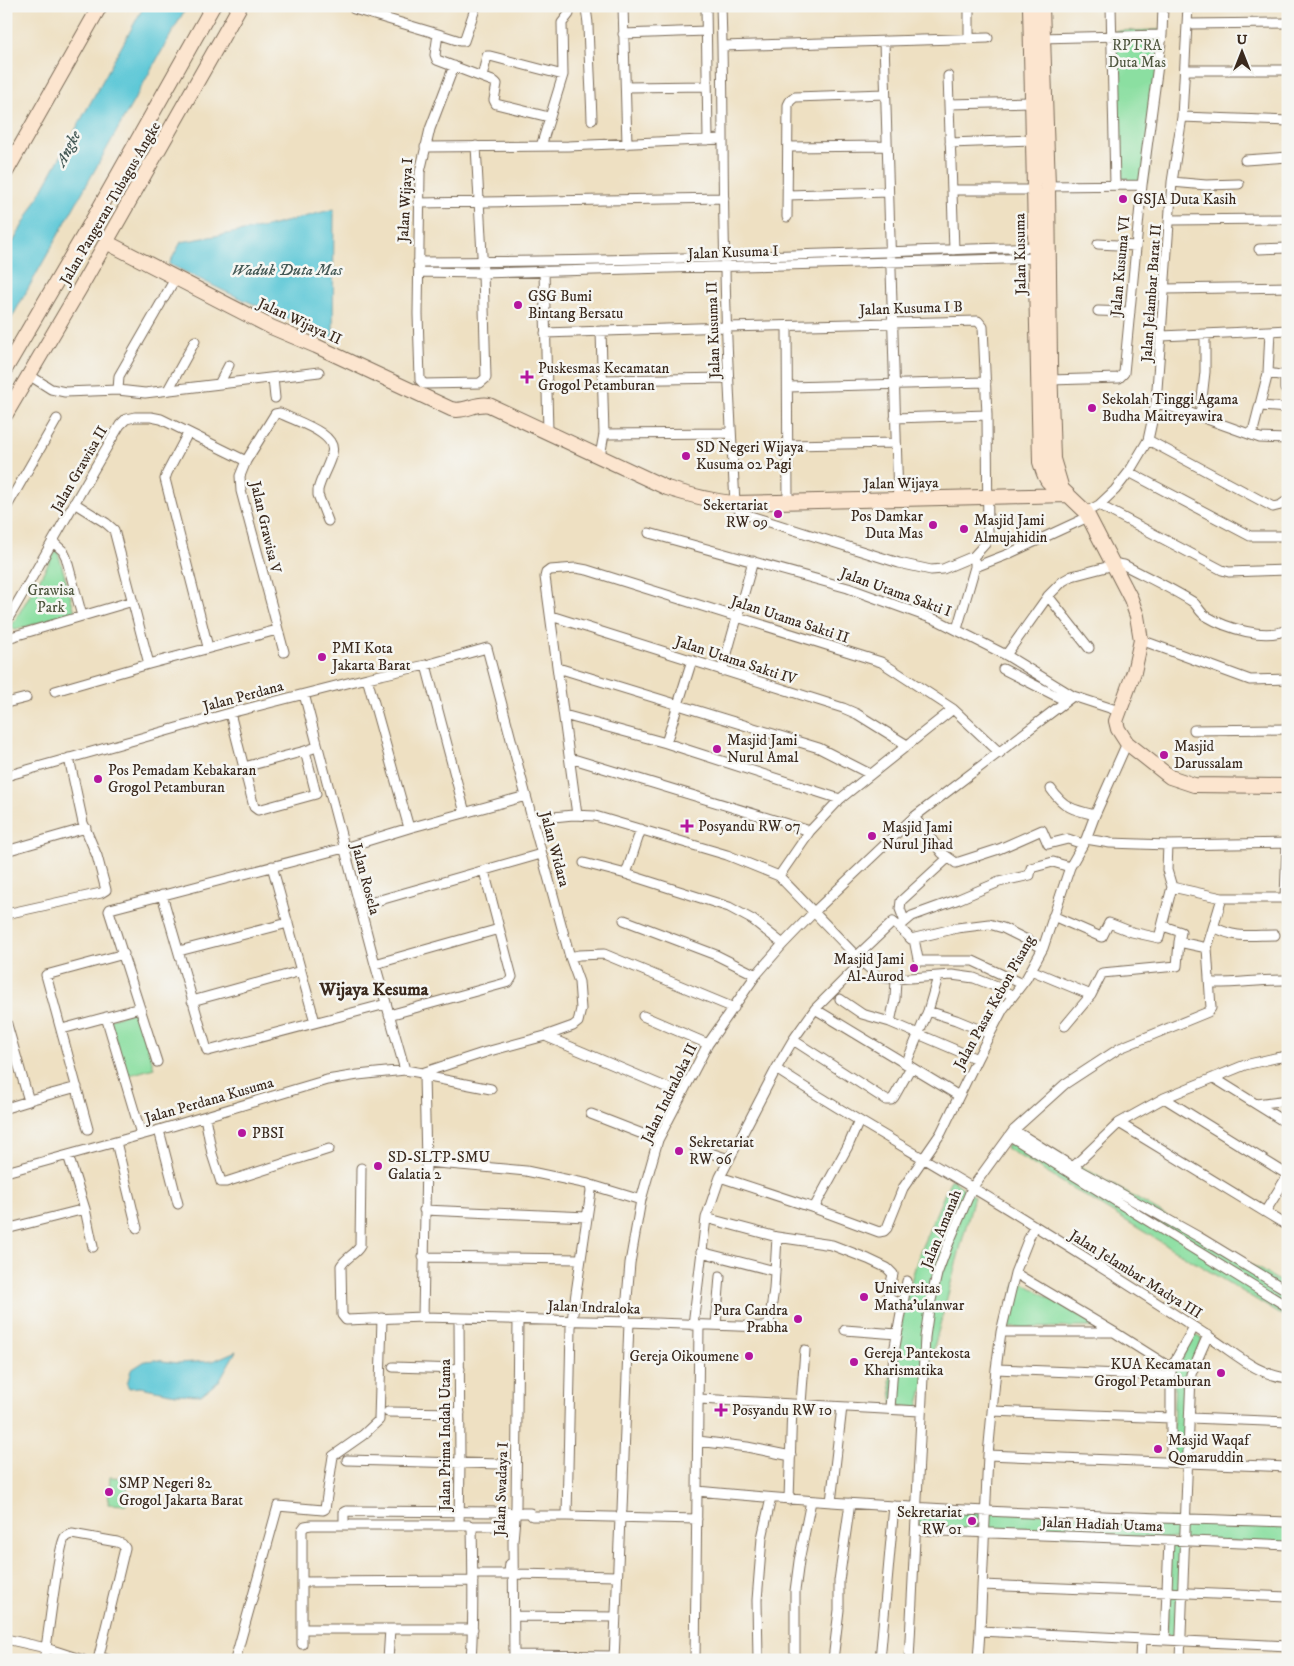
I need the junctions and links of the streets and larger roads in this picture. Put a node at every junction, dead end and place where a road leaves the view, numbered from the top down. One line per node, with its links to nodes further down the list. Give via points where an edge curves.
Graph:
1 (100, 6): 56 (street)
2 (213, 6): 87 (street, Jalan Pangeran Tubagus Angke)
3 (240, 6): 71 (street, Jalan Pangeran Tubagus Angke)
4 (352, 6): 20 (street)
5 (569, 6): 32 (street, via 569,14 562,23)
6 (586, 6): 42 (street)
7 (623, 6): 21 (street)
8 (969, 6): 24 (street)
9 (1030, 6): 26 (street, Jalan Kusuma)
10 (1042, 6): 26 (street, Jalan Kusuma)
11 (1111, 6): 23 (street)
12 (1163, 6): 22 (street, Jalan Kusuma VI)
13 (1188, 6): 18 (street, Jalan Jelambar Barat II)
14 (706, 7): 15 (street); 19 (street)
15 (721, 7): 28 (street, Jalan Kusuma II)
16 (475, 9): 20 (street, via 464,41)
17 (1288, 23): 18 (street)
18 (1188, 24): 30 (street, Jalan Jelambar Barat II)
19 (706, 31): 21 (street); 35 (street)
20 (438, 34): 29 (street, via 437,60)
21 (623, 34): 36 (street)
22 (1162, 35): 23 (street); 60 (street, Jalan Kusuma VI)
23 (1112, 37): 26 (street); 58 (street)
24 (969, 38): 25 (street); 27 (street)
25 (988, 38)
26 (1038, 38): 38 (street, Jalan Kusuma); 61 (street, Jalan Kusuma)
27 (884, 41): 28 (street); 37 (street)
28 (723, 46): 44 (street, Jalan Kusuma II)
29 (454, 66): 34 (street); 50 (street, Jalan Wijaya I)
30 (1185, 70): 31 (street); 40 (street, Jalan Jelambar Barat II)
31 (1288, 70)
32 (563, 76): 34 (street, via 487,56); 41 (street)
33 (948, 76): 39 (street)
34 (482, 77): 41 (street, via 496,83 494,103)
35 (707, 86): 36 (street); 45 (street)
36 (626, 87): 49 (street)
37 (885, 94): 52 (street); 53 (street, via 792,99 788,106)
38 (1032, 102): 39 (street); 46 (street, Jalan Kusuma)
39 (950, 104): 48 (street)
40 (1182, 117): 43 (street); 57 (street, Jalan Jelambar Barat II)
41 (549, 118): 47 (street)
42 (592, 120)
43 (1288, 121)
44 (723, 139): 45 (street); 65 (street, Jalan Kusuma II)
45 (708, 140): 49 (street)
46 (1034, 140): 48 (street); 61 (street, Jalan Kusuma)
47 (542, 143)
48 (950, 143): 62 (street)
49 (627, 144): 51 (street)
50 (425, 146): 51 (street); 67 (street, Jalan Wijaya I)
51 (476, 146): 66 (street)
52 (886, 146): 53 (street); 63 (street)
53 (788, 147): 64 (street)
54 (1288, 156): 55 (street)
55 (1245, 160)
56 (6, 172)
57 (1172, 182): 59 (street); 70 (street, Jalan Jelambar Barat II)
58 (1115, 184): 60 (street); 61 (street)
59 (1239, 184)
60 (1142, 185): 73 (street, Jalan Kusuma VI)
61 (1042, 188): 62 (street); 78 (street, Jalan Kusuma)
62 (952, 190): 76 (street)
63 (888, 192): 64 (street); 77 (street)
64 (788, 195): 68 (street)
65 (724, 198): 66 (street); 79 (street, Jalan Kusuma II)
66 (480, 202): 67 (street); 82 (street)
67 (418, 203): 81 (street, Jalan Wijaya I)
68 (787, 217)
69 (1288, 219): 70 (street)
70 (1170, 220): 90 (street, Jalan Jelambar Barat II)
71 (106, 242): 88 (street, Jalan Wijaya II); 91 (street, Jalan Pangeran Tubagus Angke)
72 (1098, 244): 73 (street)
73 (1136, 246): 93 (street, Jalan Kusuma VI)
74 (1288, 248): 75 (street)
75 (1259, 249)
76 (954, 250): 77 (street, Jalan Kusuma I); 78 (street, Jalan Kusuma I)
77 (889, 251): 79 (street, Jalan Kusuma I); 80 (street)
78 (1042, 252): 80 (street, Jalan Kusuma I); 114 (street, Jalan Kusuma); 143 (street, Jalan Kusuma, via 1040,462 1047,482)
79 (725, 256): 82 (street, Jalan Kusuma I); 83 (street, Jalan Kusuma II)
80 (890, 261): 83 (street, Jalan Kusuma I); 95 (street)
81 (418, 262): 82 (street, Jalan Kusuma I); 85 (street, Jalan Wijaya I)
82 (482, 262): 86 (street)
83 (724, 266): 84 (street, Jalan Kusuma I); 98 (street, Jalan Kusuma II)
84 (544, 271): 86 (street, Jalan Kusuma I); 102 (street)
85 (419, 272): 86 (street, Jalan Kusuma I); 86 (street, Jalan Wijaya I, via 420,380 424,384 480,383 486,378)
86 (483, 273)
87 (58, 279): 91 (street, via 65,290); 94 (street, Jalan Pangeran Tubagus Angke)
88 (175, 279): 120 (street, via 119,376); 132 (street, Jalan Wijaya II, via 271,327 451,409 487,404)
89 (1288, 287): 90 (street)
90 (1164, 289): 104 (street, Jalan Jelambar Barat II)
91 (79, 290): 96 (street, Jalan Pangeran Tubagus Angke)
92 (1098, 311): 93 (street)
93 (1130, 312): 114 (street, Jalan Kusuma VI, via 1125,370 1119,378)
94 (38, 314): 96 (street, via 51,315); 107 (street, Jalan Pangeran Tubagus Angke)
95 (892, 324): 97 (street, Jalan Kusuma I B); 115 (street, Jalan Kusuma I B, via 978,321 983,327); 117 (street)
96 (58, 326): 110 (street, Jalan Pangeran Tubagus Angke)
97 (787, 326): 98 (street, Jalan Kusuma I B); 118 (street)
98 (727, 327): 100 (street, Jalan Kusuma I B); 112 (street, Jalan Kusuma II)
99 (1288, 330): 101 (street)
100 (601, 331): 102 (street, Jalan Kusuma I B); 113 (street)
101 (1270, 331): 103 (street); 109 (street)
102 (545, 333): 132 (street)
103 (1205, 335): 104 (street); 128 (street)
104 (1162, 336): 123 (street, Jalan Jelambar Barat II)
105 (195, 341): 121 (street)
106 (229, 365): 116 (street)
107 (6, 368)
108 (319, 372): 111 (street)
109 (1268, 373): 119 (street, via 1285,376); 124 (street)
110 (33, 377): 120 (street, via 51,389 65,392); 126 (street, Jalan Pangeran Tubagus Angke)
111 (273, 378): 116 (street); 122 (street)
112 (729, 378): 113 (street); 133 (street, Jalan Kusuma II)
113 (602, 380): 134 (street)
114 (1050, 380): 143 (street, Jalan Kusuma, via 1053,459)
115 (986, 382): 117 (street); 127 (street, Jalan Kusuma I B)
116 (219, 384): 121 (street)
117 (894, 384): 118 (street); 129 (street)
118 (788, 387): 139 (street)
119 (1288, 389)
120 (118, 390): 121 (street, via 145,393)
121 (168, 390)
122 (275, 398)
123 (1156, 403): 128 (street); 137 (street, Jalan Jelambar Barat II)
124 (1260, 406): 125 (street); 135 (street)
125 (1288, 408)
126 (6, 414)
127 (987, 414): 129 (street); 144 (street, Jalan Kusuma I B)
128 (1200, 416): 135 (street)
129 (895, 418): 138 (street)
130 (57, 419): 151 (street)
131 (188, 432): 141 (street, Jalan Grawisa II); 148 (street, Jalan Grawisa II, via 156,418 126,419); 173 (street, via 165,479)
132 (548, 432): 140 (street)
133 (731, 433): 134 (street); 149 (street, Jalan Kusuma II)
134 (604, 434): 140 (street)
135 (1252, 435): 136 (street)
136 (1288, 439)
137 (1148, 440): 142 (street, Jalan Jelambar Barat II); 146 (street, via 1273,507)
138 (896, 443): 139 (street); 145 (street)
139 (788, 445): 147 (street)
140 (600, 456): 149 (street, via 667,488 717,502)
141 (246, 461): 153 (street, Jalan Grawisa V, via 275,414 280,413 324,434 333,445 333,452 318,495); 170 (street, Jalan Grawisa V, via 240,476 241,491)
142 (1129, 472): 150 (street, Jalan Jelambar Barat II); 155 (street, via 1250,536)
143 (1065, 492): 144 (street, Jalan Wijaya); 152 (street, Jalan Kusuma)
144 (988, 497): 145 (street, Jalan Wijaya); 157 (street, Jalan Kusuma I B, via 987,540)
145 (898, 499): 147 (street, Jalan Wijaya)
146 (1288, 500)
147 (788, 502): 149 (street, Jalan Wijaya)
148 (74, 503): 156 (street, Jalan Grawisa II); 163 (street, via 114,530)
149 (735, 503): 157 (street, via 742,513 930,570 943,570)
150 (1099, 505): 152 (street, Jalan Jelambar Barat II); 161 (street, via 1222,570)
151 (6, 508)
152 (1087, 514): 159 (street, Jalan Kusuma); 160 (street, Jalan Jelambar Barat II)
153 (328, 521)
154 (649, 533): 158 (street, Jalan Utama Sakti I)
155 (1288, 536)
156 (53, 542): 164 (street, via 66,557); 167 (street, Jalan Grawisa II)
157 (974, 556): 160 (street)
158 (753, 561): 166 (street); 169 (street, Jalan Utama Sakti I, via 848,588)
159 (1113, 564): 162 (street, via 1067,578); 168 (street, via 1124,565 1195,604 1206,616 1229,626 1262,633); 172 (street, Jalan Kusuma, via 1134,606)
160 (975, 567): 169 (street)
161 (1288, 570)
162 (1048, 596): 175 (street); 177 (street)
163 (133, 601): 164 (street); 179 (street)
164 (82, 616): 171 (street)
165 (551, 616): 166 (street, Jalan Utama Sakti II, via 546,572 582,568); 178 (street, Jalan Utama Sakti IV); 181 (street)
166 (738, 616): 183 (street); 192 (street, Jalan Utama Sakti II, via 880,662)
167 (6, 622)
168 (1288, 628)
169 (957, 629): 177 (street, Jalan Utama Sakti I)
170 (277, 630): 173 (street); 176 (street, Jalan Grawisa V)
171 (6, 637)
172 (1141, 640): 185 (street, via 1250,680); 193 (street, Jalan Kusuma, via 1134,672)
173 (208, 648): 179 (street)
174 (487, 648): 180 (street, Jalan Perdana); 211 (street, Jalan Widara)
175 (1089, 648)
176 (284, 652)
177 (1006, 655): 189 (street, Jalan Utama Sakti I)
178 (692, 660): 183 (street, Jalan Utama Sakti IV); 191 (street)
179 (149, 664): 186 (street)
180 (426, 665): 184 (street, Jalan Perdana); 213 (street)
181 (558, 668): 191 (street); 195 (street)
182 (1003, 669): 189 (street)
183 (722, 671): 200 (street, Jalan Utama Sakti IV, via 842,708)
184 (366, 678): 187 (street, Jalan Perdana); 219 (street)
185 (1288, 679)
186 (55, 691)
187 (304, 694): 194 (street, Jalan Perdana); 201 (street, Jalan Rosela)
188 (26, 698): 190 (street)
189 (1070, 698): 193 (street, Jalan Utama Sakti I); 203 (street, Jalan Indraloka II)
190 (6, 703)
191 (677, 704): 198 (street); 207 (street, via 819,748)
192 (954, 708): 200 (street); 203 (street, Jalan Utama Sakti II)
193 (1119, 711): 199 (street, Jalan Kusuma, via 1116,726)
194 (230, 713): 204 (street, Jalan Perdana); 206 (street)
195 (564, 715): 198 (street); 205 (street)
196 (1288, 729): 197 (street)
197 (1194, 730)
198 (666, 743): 212 (street)
199 (1128, 743): 209 (street, via 1150,763 1181,782 1194,785); 215 (street, Jalan Pasar Kebon Pisang)
200 (907, 745): 207 (street)
201 (318, 747): 202 (street); 225 (street, Jalan Rosela)
202 (305, 751): 206 (street); 206 (street, via 316,792 313,796 258,810 254,807)
203 (1000, 753): 216 (street, Jalan Indraloka II)
204 (69, 758): 208 (street, Jalan Perdana); 218 (street)
205 (570, 758): 214 (street); 221 (street)
206 (244, 768)
207 (870, 774): 212 (street)
208 (6, 776)
209 (1288, 786)
210 (1051, 789): 215 (street, via 1059,801 1072,809)
211 (526, 796): 213 (street); 217 (street, Jalan Widara)
212 (840, 799): 221 (street)
213 (465, 813): 219 (street)
214 (577, 815): 217 (street); 220 (street, via 595,816)
215 (1095, 815): 222 (street, Jalan Pasar Kebon Pisang)
216 (914, 817): 228 (street); 241 (street, Jalan Indraloka II)
217 (534, 819): 227 (street, Jalan Widara)
218 (86, 828): 226 (street); 242 (street, via 106,890)
219 (409, 828): 225 (street)
220 (641, 829): 233 (street); 234 (street, via 727,855)
221 (810, 831): 234 (street)
222 (1085, 842): 224 (street); 228 (street, via 1068,839 1048,844 1042,830 959,862); 231 (street, Jalan Pasar Kebon Pisang)
223 (1287, 843): 224 (street); 238 (street)
224 (1168, 845): 235 (street, via 1167,870)
225 (344, 848): 230 (street); 239 (street, Jalan Rosela)
226 (6, 851)
227 (541, 854): 232 (street); 258 (street, Jalan Widara)
228 (948, 858): 246 (street, via 901,901)
229 (584, 863): 233 (street)
230 (272, 866): 236 (street); 245 (street)
231 (1070, 867): 243 (street, Jalan Pasar Kebon Pisang); 246 (street, via 1053,862 1031,868 1030,875 999,882 912,916)
232 (484, 871): 239 (street); 249 (street)
233 (626, 874): 253 (street, via 729,907)
234 (779, 876): 241 (street)
235 (1172, 887): 237 (street); 247 (street)
236 (162, 895): 256 (street); 257 (street, via 110,909)
237 (1222, 898): 238 (street); 248 (street)
238 (1286, 898): 240 (street)
239 (359, 906): 260 (street, Jalan Rosela)
240 (1288, 907)
241 (814, 912): 253 (street, Jalan Indraloka II); 259 (street)
242 (6, 914)
243 (1053, 916): 247 (street, via 1102,937 1109,923 1158,938); 254 (street, Jalan Pasar Kebon Pisang)
244 (624, 920): 263 (street, via 716,955)
245 (288, 924): 256 (street); 262 (street)
246 (902, 925): 251 (street, via 910,939); 259 (street, via 892,922)
247 (1163, 926): 252 (street, via 1181,932)
248 (1214, 927): 250 (street, via 1234,935); 255 (street)
249 (499, 929): 260 (street); 278 (street, via 512,977 509,982)
250 (1275, 934)
251 (914, 938): 254 (street, via 989,924); 268 (street, via 918,961 972,961)
252 (1179, 942): 255 (street); 269 (street, via 1177,966 1103,972)
253 (783, 944): 263 (street, Jalan Indraloka II)
254 (1043, 948): 261 (street, Jalan Pasar Kebon Pisang)
255 (1207, 948): 267 (street)
256 (179, 951): 272 (street)
257 (124, 954): 274 (street); 285 (street, via 46,974)
258 (570, 957): 275 (street, via 604,954); 288 (street, Jalan Widara, via 582,1002 578,1022)
259 (859, 959): 265 (street, via 879,977); 276 (street)
260 (374, 964): 273 (street, Jalan Rosela)
261 (1031, 970): 268 (street, Jalan Pasar Kebon Pisang); 269 (street)
262 (301, 972): 272 (street); 282 (street)
263 (756, 975): 275 (street, Jalan Indraloka II)
264 (938, 977): 265 (street); 270 (street, via 974,978); 277 (street)
265 (896, 979): 283 (street, via 896,999)
266 (1288, 980): 267 (street)
267 (1210, 983): 315 (street, Jalan Amanah, via 1211,1008 1208,1012 1120,1048 1065,1084)
268 (1022, 984): 270 (street, Jalan Pasar Kebon Pisang)
269 (1091, 995): 284 (street)
270 (1012, 996): 286 (street, Jalan Pasar Kebon Pisang)
271 (840, 999): 283 (street, via 862,1014)
272 (192, 1001): 282 (street, via 208,1051)
273 (386, 1004): 278 (street, Jalan Rosela); 282 (street)
274 (140, 1008): 280 (street); 293 (street)
275 (734, 1008): 290 (street, Jalan Indraloka II)
276 (815, 1009): 289 (street); 294 (street)
277 (928, 1011): 286 (street); 287 (street)
278 (390, 1015): 296 (street, Jalan Rosela)
279 (643, 1016): 290 (street)
280 (106, 1017): 285 (street); 316 (street)
281 (6, 1021): 304 (street)
282 (315, 1022)
283 (890, 1022): 287 (street)
284 (1066, 1026)
285 (62, 1029): 299 (street)
286 (990, 1034): 292 (street, Jalan Pasar Kebon Pisang)
287 (919, 1035): 292 (street); 294 (street)
288 (545, 1036): 297 (street); 301 (street)
289 (793, 1040): 294 (street, via 886,1100 894,1097); 295 (street)
290 (708, 1044): 301 (street, Jalan Indraloka II)
291 (1288, 1056): 298 (street, via 1245,1065)
292 (977, 1058): 302 (street, Jalan Pasar Kebon Pisang)
293 (157, 1062)
294 (908, 1065): 302 (street)
295 (776, 1069): 310 (street, Jalan Jelambar Madya III); 322 (street)
296 (405, 1070): 297 (street, Jalan Perdana Kusuma); 309 (street, Jalan Perdana Kusuma, via 327,1080)
297 (423, 1074): 300 (street, Jalan Perdana Kusuma); 324 (street)
298 (1214, 1078): 303 (street); 306 (street)
299 (77, 1087): 304 (street); 313 (street)
300 (491, 1089)
301 (682, 1094): 317 (street, Jalan Indraloka II)
302 (959, 1096): 323 (street, Jalan Pasar Kebon Pisang)
303 (1164, 1098): 311 (street); 328 (street)
304 (31, 1100): 307 (street)
305 (1288, 1100): 306 (street)
306 (1256, 1104): 312 (street)
307 (6, 1108)
308 (591, 1114): 317 (street)
309 (205, 1117): 314 (street, Jalan Perdana Kusuma); 320 (street, via 220,1182)
310 (859, 1121): 323 (street, Jalan Jelambar Madya III); 334 (street)
311 (1120, 1123): 325 (street); 337 (street)
312 (1288, 1124)
313 (88, 1129)
314 (159, 1130): 316 (street, Jalan Perdana Kusuma); 333 (street)
315 (1012, 1133): 325 (street); 331 (street, Jalan Amanah); 348 (street)
316 (141, 1134): 318 (street, Jalan Perdana Kusuma)
317 (658, 1140): 332 (street, Jalan Indraloka II)
318 (116, 1142): 321 (street, Jalan Perdana Kusuma); 342 (street)
319 (695, 1148): 322 (street)
320 (329, 1149)
321 (68, 1155): 327 (street, Jalan Perdana Kusuma); 335 (street)
322 (729, 1160): 329 (street)
323 (923, 1160): 331 (street, Jalan Jelambar Madya III); 334 (street, Jalan Pasar Kebon Pisang, via 903,1188 884,1231 879,1232)
324 (426, 1162): 330 (street, via 526,1171); 336 (street)
325 (1073, 1167): 345 (street)
326 (361, 1168): 361 (street, Jalan Indraloka, via 360,1246 341,1266 342,1315 350,1320)
327 (6, 1172)
328 (1288, 1175): 337 (street)
329 (720, 1177): 334 (street); 339 (street)
330 (590, 1185): 332 (street); 338 (street)
331 (972, 1188): 340 (street, Jalan Jelambar Madya III); 384 (street, Jalan Amanah, via 943,1256 932,1296 925,1338)
332 (641, 1200): 365 (street, Jalan Indraloka II, via 630,1263)
333 (178, 1204)
334 (814, 1208)
335 (84, 1209): 343 (street); 347 (street)
336 (424, 1210): 338 (street); 351 (street)
337 (1265, 1212): 341 (street)
338 (586, 1217): 352 (street)
339 (709, 1218): 344 (street); 349 (street)
340 (1034, 1225): 354 (street); 368 (street, Jalan Jelambar Madya III)
341 (1288, 1226)
342 (137, 1228)
343 (6, 1229)
344 (777, 1237): 353 (street); 358 (street, via 832,1245 888,1268 893,1276 888,1296)
345 (1199, 1237): 346 (street); 348 (street)
346 (1212, 1245): 350 (street); 357 (street)
347 (93, 1247)
348 (1191, 1247): 350 (street)
349 (701, 1252): 353 (street); 366 (street)
350 (1205, 1255): 359 (street)
351 (423, 1257): 352 (street); 360 (street)
352 (580, 1259): 364 (street)
353 (775, 1271): 367 (street, Jalan Indraloka, via 769,1324 764,1327)
354 (1015, 1274): 370 (street); 371 (street)
355 (720, 1276): 367 (street)
356 (908, 1280): 358 (street)
357 (1288, 1291)
358 (903, 1304): 372 (street)
359 (1288, 1307)
360 (423, 1317): 361 (street, Jalan Indraloka); 362 (street, Jalan Indraloka)
361 (382, 1318): 452 (street, via 379,1420 333,1456 325,1509 278,1506)
362 (459, 1319): 363 (street, Jalan Indraloka); 376 (street, Jalan Prima Indah Utama)
363 (518, 1319): 364 (street, Jalan Indraloka); 410 (street, Jalan Swadaya I)
364 (572, 1320): 365 (street, Jalan Indraloka); 411 (street)
365 (627, 1322): 366 (street, Jalan Indraloka); 412 (street, Jalan Indraloka II)
366 (696, 1325): 367 (street, Jalan Indraloka); 380 (street)
367 (716, 1325)
368 (1194, 1327): 373 (street, Jalan Jelambar Madya III); 378 (street)
369 (845, 1330): 372 (street)
370 (1001, 1332): 371 (street); 377 (street)
371 (1114, 1332): 378 (street)
372 (897, 1334): 383 (street)
373 (1208, 1335): 379 (street, Jalan Jelambar Madya III, via 1254,1368); 389 (street, via 1191,1374)
374 (805, 1350): 381 (street)
375 (393, 1367): 376 (street)
376 (460, 1369): 387 (street, Jalan Prima Indah Utama)
377 (996, 1369): 378 (street); 385 (street)
378 (1170, 1372): 388 (street)
379 (1288, 1378)
380 (699, 1399): 381 (street); 391 (street)
381 (796, 1404): 382 (street); 393 (street)
382 (842, 1407): 383 (street); 404 (street)
383 (890, 1409): 384 (street)
384 (920, 1411): 407 (street, Jalan Amanah)
385 (992, 1411): 388 (street); 392 (street)
386 (388, 1412): 387 (street)
387 (460, 1413): 396 (street, Jalan Prima Indah Utama)
388 (1171, 1418): 395 (street)
389 (1190, 1418): 390 (street); 397 (street)
390 (1288, 1422)
391 (698, 1441): 393 (street); 400 (street)
392 (988, 1455): 395 (street); 408 (street)
393 (791, 1456): 402 (street)
394 (347, 1460): 396 (street)
395 (1171, 1461): 397 (street)
396 (460, 1462): 398 (street); 409 (street, Jalan Prima Indah Utama)
397 (1188, 1462): 399 (street); 414 (street)
398 (501, 1464)
399 (1288, 1467)
400 (697, 1491): 401 (street, Jalan Hadiah Utama); 413 (street)
401 (771, 1498): 402 (street, Jalan Hadiah Utama); 456 (street, via 760,1556)
402 (789, 1500): 403 (street, Jalan Hadiah Utama)
403 (811, 1501): 404 (street, Jalan Hadiah Utama); 457 (street, via 796,1585)
404 (831, 1502): 405 (street, Jalan Hadiah Utama)
405 (850, 1503): 406 (street, Jalan Hadiah Utama); 458 (street)
406 (894, 1506): 407 (street, Jalan Hadiah Utama); 459 (street)
407 (916, 1507): 408 (street, Jalan Hadiah Utama); 420 (street, Jalan Amanah)
408 (985, 1511): 414 (street, Jalan Hadiah Utama); 421 (street)
409 (459, 1512): 416 (street, via 346,1511); 417 (street, Jalan Prima Indah Utama); 419 (street, via 508,1512)
410 (515, 1513): 411 (street); 425 (street, Jalan Swadaya I)
411 (567, 1516): 412 (street)
412 (620, 1518): 413 (street); 426 (street, Jalan Indraloka II)
413 (697, 1519): 455 (street)
414 (1186, 1519): 415 (street, Jalan Hadiah Utama); 423 (street)
415 (1288, 1522)
416 (344, 1524): 417 (street); 428 (street, via 311,1524 302,1530)
417 (459, 1525): 418 (street, Jalan Prima Indah Utama)
418 (472, 1526): 419 (street, Jalan Prima Indah Utama); 427 (street)
419 (509, 1526): 427 (street, via 509,1572)
420 (916, 1530): 421 (street, Jalan Hadiah Utama); 460 (street, Jalan Amanah)
421 (985, 1533): 422 (street, Jalan Hadiah Utama); 429 (street)
422 (1169, 1541): 423 (street, Jalan Hadiah Utama); 430 (street)
423 (1184, 1541): 424 (street, Jalan Hadiah Utama); 431 (street)
424 (1288, 1545)
425 (514, 1574): 426 (street); 433 (street, Jalan Swadaya I)
426 (617, 1576): 434 (street, Jalan Indraloka II)
427 (473, 1578): 428 (street); 437 (street)
428 (303, 1582): 435 (street)
429 (982, 1585): 430 (street); 438 (street)
430 (1166, 1593): 431 (street); 441 (street)
431 (1182, 1593): 432 (street); 442 (street)
432 (1288, 1597)
433 (514, 1616): 434 (street); 446 (street, Jalan Swadaya I)
434 (615, 1617): 448 (street, Jalan Indraloka II)
435 (303, 1629): 436 (street); 443 (street)
436 (390, 1629): 437 (street); 453 (street)
437 (473, 1629): 454 (street)
438 (980, 1631): 439 (street); 461 (street)
439 (1141, 1638): 441 (street); 462 (street)
440 (6, 1639): 445 (street)
441 (1165, 1639): 442 (street)
442 (1181, 1642): 444 (street); 463 (street)
443 (302, 1644)
444 (1288, 1646)
445 (46, 1648): 447 (street, via 64,1538 72,1534 117,1542 125,1548); 449 (street); 450 (street)
446 (514, 1657): 448 (street)
447 (99, 1658): 451 (street)
448 (614, 1658)
449 (44, 1660)
450 (83, 1660)
451 (109, 1660)
452 (235, 1660)
453 (388, 1660)
454 (471, 1660)
455 (695, 1660)
456 (758, 1660)
457 (795, 1660)
458 (833, 1660)
459 (880, 1660)
460 (909, 1660)
461 (978, 1660)
462 (1140, 1660)
463 (1180, 1660)

